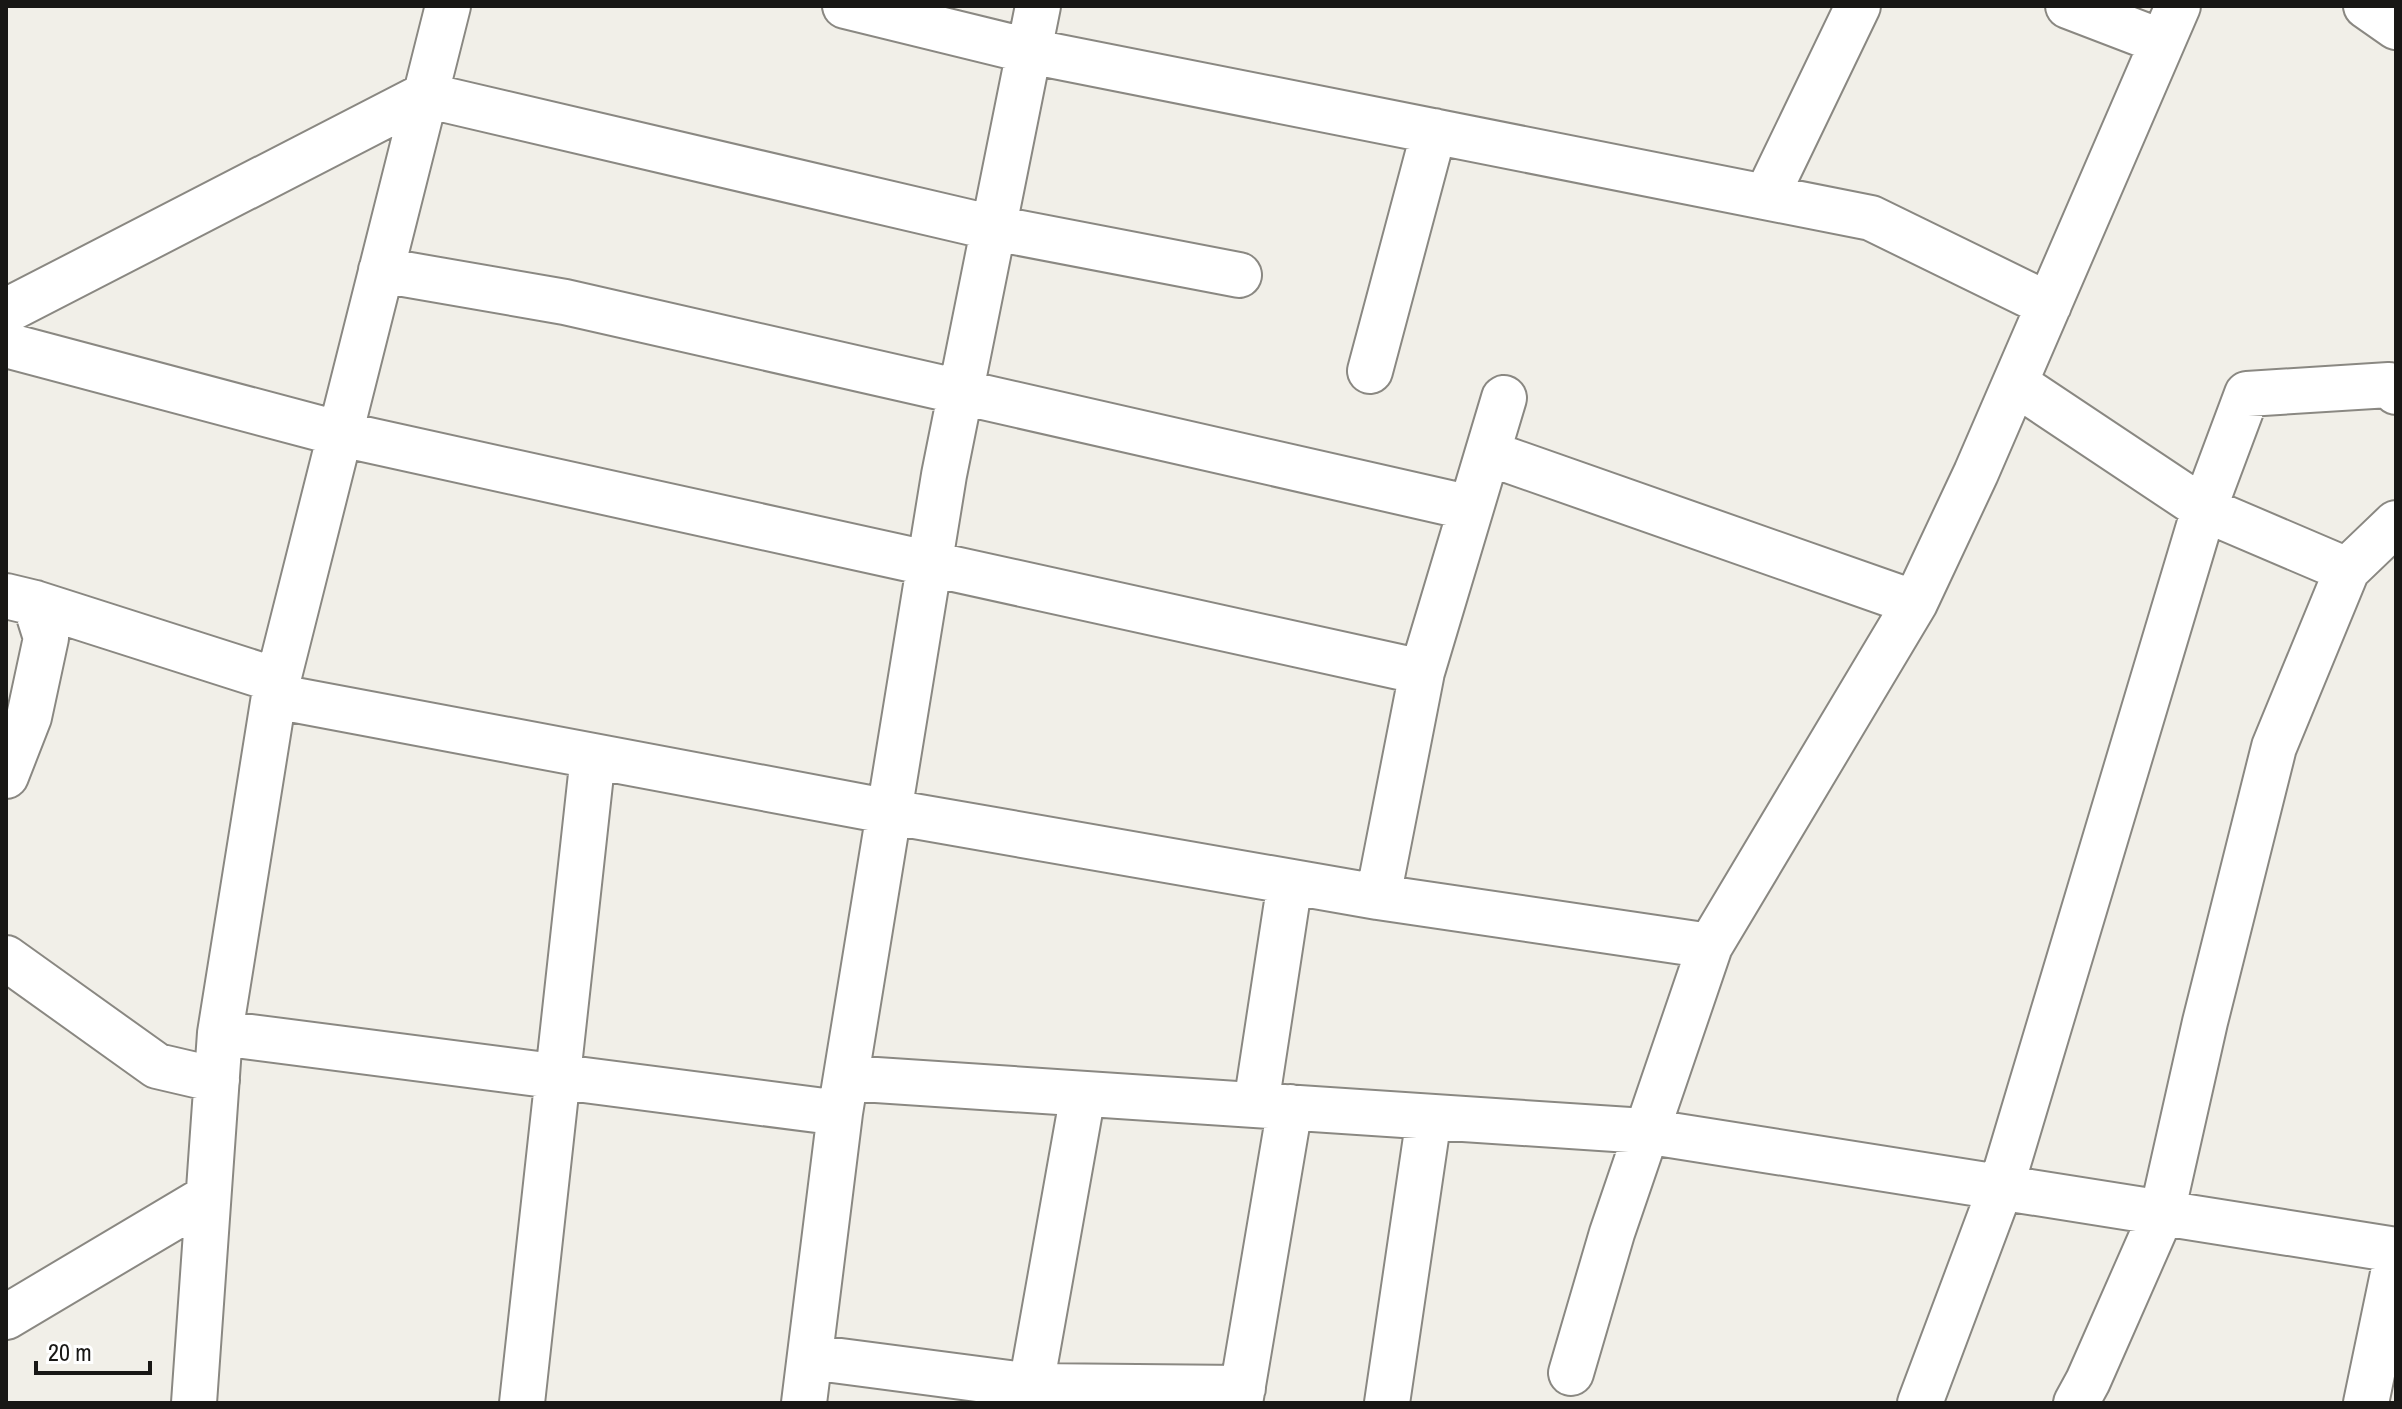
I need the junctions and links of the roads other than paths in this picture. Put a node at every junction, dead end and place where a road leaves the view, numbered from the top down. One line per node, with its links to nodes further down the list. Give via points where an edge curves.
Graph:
1 (448, 6): 10 (street)
2 (845, 6): 9 (street)
3 (1038, 6): 9 (street)
4 (1858, 6): 12 (street)
5 (2068, 6): 7 (street)
6 (2366, 6): 8 (street)
7 (2170, 24): 16 (street)
8 (2396, 27)
9 (1029, 51): 11 (street); 13 (street)
10 (425, 95): 13 (street); 14 (street); 17 (street)
11 (1434, 131): 12 (street); 19 (street)
12 (1766, 197): 16 (street, via 1871,218)
13 (994, 228): 15 (street); 21 (street)
14 (381, 270): 21 (street, via 565,302); 24 (street)
15 (1239, 275)
16 (2049, 305): 20 (street)
17 (6, 311)
18 (6, 345): 24 (street)
19 (1370, 371)
20 (2015, 383): 27 (street); 32 (street)
21 (961, 392): 26 (street); 29 (street)
22 (2396, 392): 27 (street, via 2389,385 2247,394)
23 (1504, 398): 25 (street)
24 (341, 434): 29 (street); 34 (street)
25 (1488, 453): 26 (street); 32 (street)
26 (1471, 508): 33 (street)
27 (2204, 509): 30 (street); 50 (street)
28 (2396, 523): 30 (street)
29 (930, 563): 33 (street); 37 (street)
30 (2347, 570): 52 (street, via 2274,747)
31 (20, 600): 34 (street); 36 (street, via 46,638 29,717)
32 (1915, 603): 40 (street)
33 (1422, 672): 39 (street)
34 (276, 689): 35 (street); 42 (street)
35 (593, 756): 37 (street); 43 (street)
36 (6, 776)
37 (891, 812): 38 (street); 46 (street)
38 (1290, 882): 39 (street); 47 (street)
39 (1378, 897): 40 (street)
40 (1710, 946): 49 (street)
41 (7, 960): 44 (street, via 157,1066)
42 (220, 1033): 43 (street); 44 (street)
43 (556, 1076): 46 (street); 61 (street)
44 (217, 1080): 51 (street)
45 (1083, 1094): 46 (street); 47 (street); 58 (street)
46 (843, 1095): 56 (street)
47 (1273, 1106): 48 (street); 59 (street)
48 (1429, 1117): 49 (street); 63 (street)
49 (1645, 1131): 50 (street); 57 (street)
50 (2001, 1187): 52 (street); 64 (street)
51 (208, 1197): 55 (street); 60 (street)
52 (2162, 1213): 53 (street); 65 (street)
53 (2396, 1250)
54 (2396, 1259): 66 (street)
55 (6, 1317)
56 (810, 1357): 58 (street); 62 (street)
57 (1571, 1373)
58 (1030, 1395): 59 (street)
59 (1241, 1396)
60 (194, 1403)
61 (522, 1403)
62 (804, 1403)
63 (1387, 1403)
64 (1920, 1403)
65 (2076, 1403)
66 (2366, 1403)

